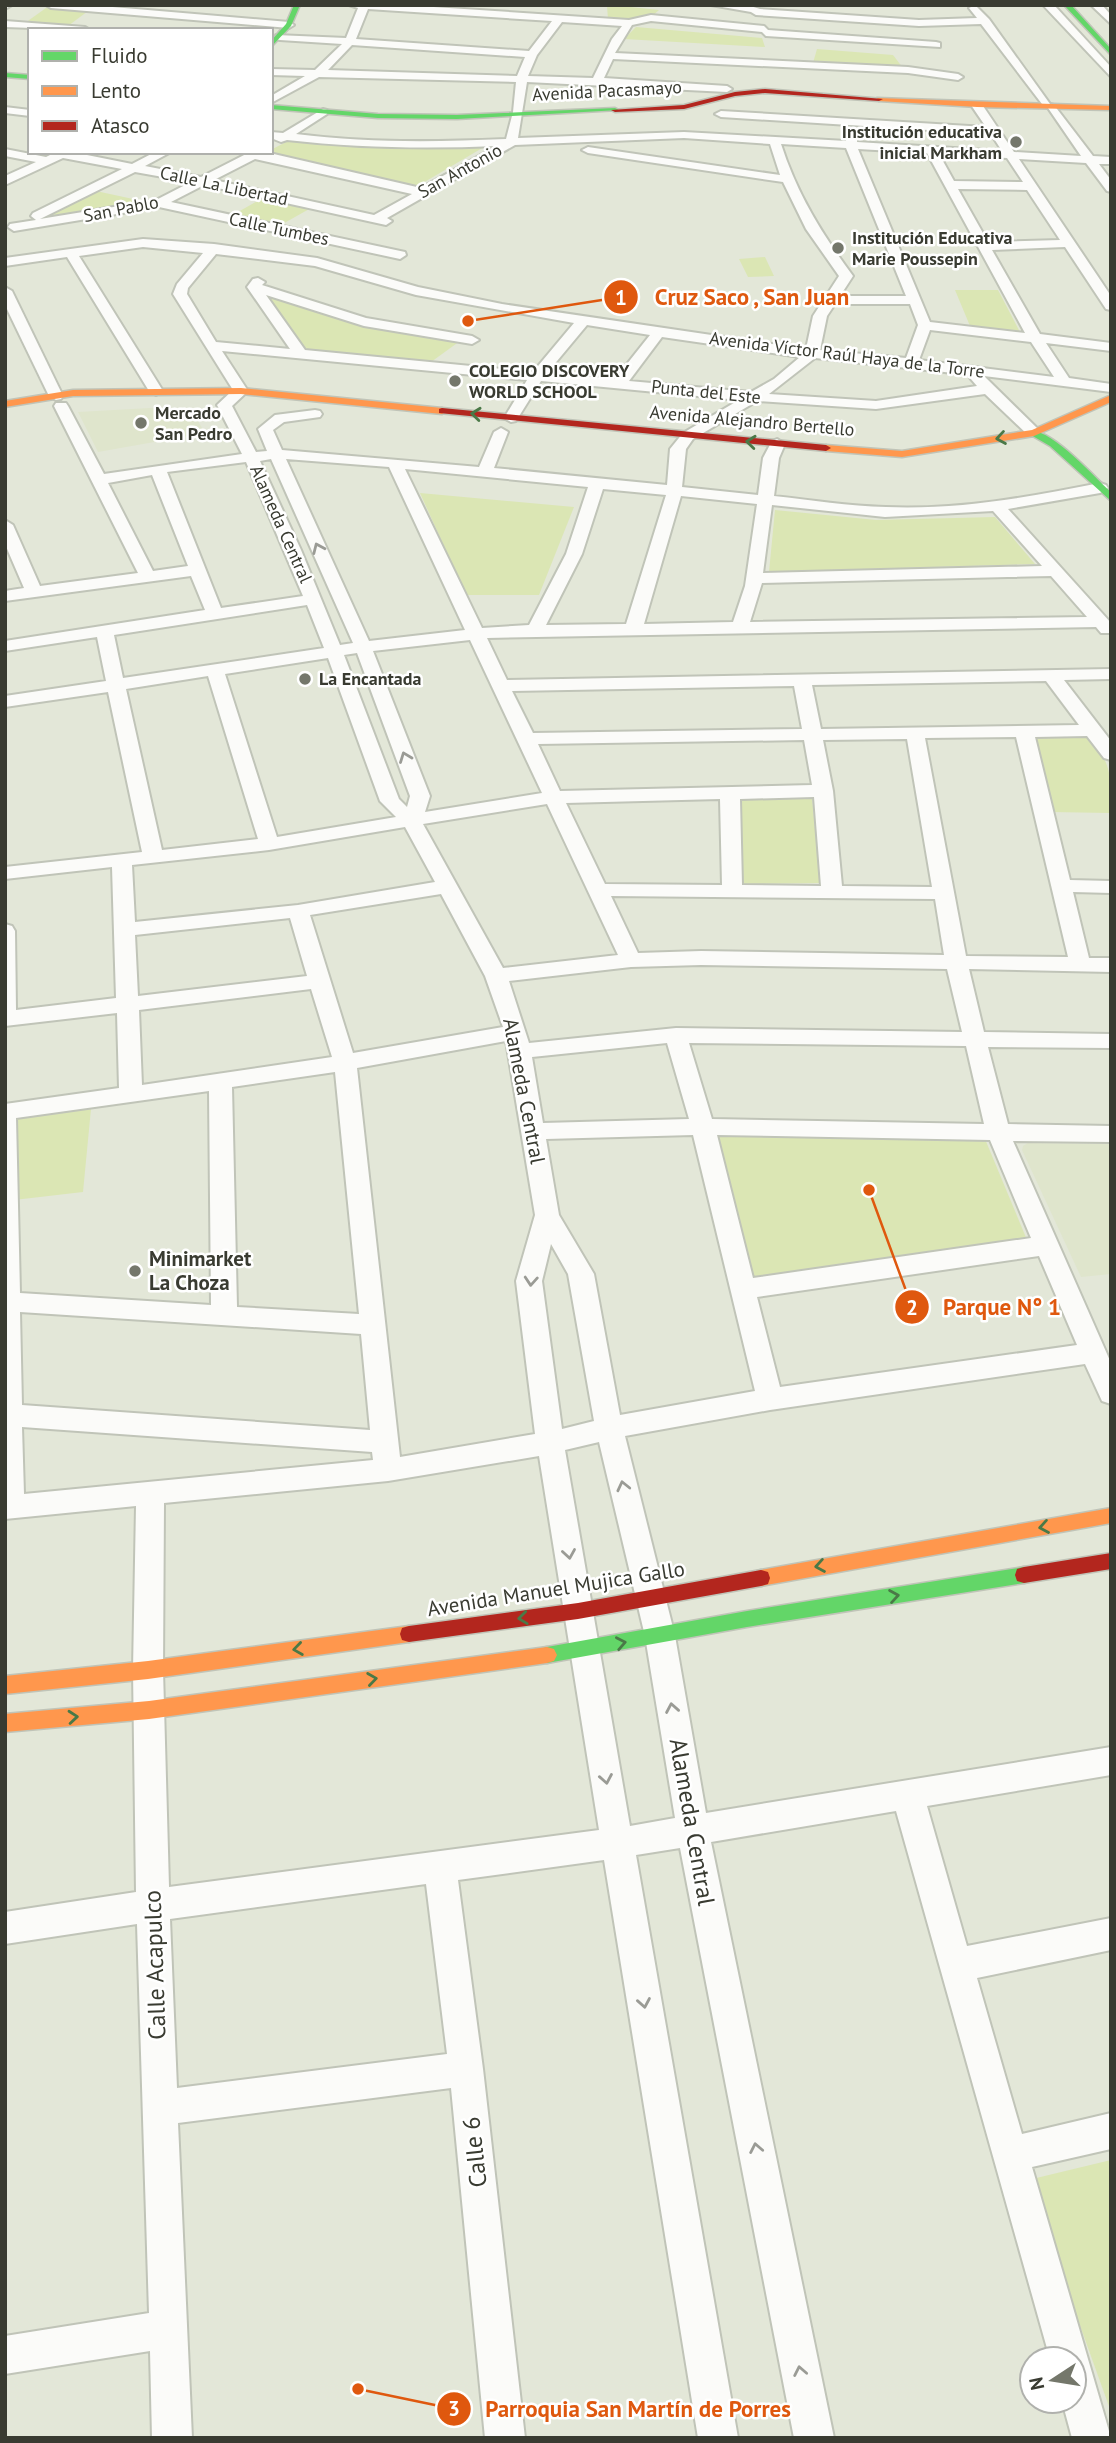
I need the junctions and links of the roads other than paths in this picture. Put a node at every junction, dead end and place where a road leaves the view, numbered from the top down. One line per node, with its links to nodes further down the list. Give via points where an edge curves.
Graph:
1 (51, 5): 15 (street)
2 (171, 5): 17 (street)
3 (297, 5): 38 (main road)
4 (354, 5): 9 (street)
5 (716, 5): 13 (street)
6 (972, 5): 21 (street)
7 (1048, 5): 41 (street)
8 (1096, 5): 22 (street)
9 (364, 6): 10 (street); 24 (street)
10 (400, 6): 12 (street)
11 (602, 7): 20 (street)
12 (471, 9): 16 (street)
13 (755, 9): 27 (street); 34 (street)
14 (1075, 9): 39 (main road); 41 (main road); 46 (main road)
15 (111, 10): 17 (street); 31 (street)
16 (541, 11): 18 (street)
17 (161, 14): 19 (street); 23 (street)
18 (560, 18): 20 (street); 37 (street, San Antonio)
19 (231, 20): 32 (street); 33 (street)
20 (603, 21): 26 (street)
21 (985, 21): 27 (street); 64 (street)
22 (1111, 21)
23 (149, 22)
24 (360, 22): 25 (street); 43 (street)
25 (374, 23)
26 (629, 23): 34 (street, via 651,18); 40 (street)
27 (919, 23): 45 (street)
28 (5, 24): 29 (street)
29 (27, 26): 30 (street); 36 (street)
30 (56, 28)
31 (87, 28)
32 (219, 28)
33 (256, 28)
34 (765, 31): 45 (street); 49 (street, via 773,49)
35 (534, 33): 37 (street)
36 (16, 34)
37 (548, 34): 47 (street, San Antonio)
38 (280, 36): 43 (street)
39 (1111, 37)
40 (617, 39): 42 (street); 48 (street)
41 (1079, 39): 53 (street)
42 (630, 40)
43 (349, 43): 44 (street); 52 (street, via 340,57)
44 (417, 47): 47 (street); 50 (street)
45 (941, 53): 54 (street)
46 (1111, 53)
47 (532, 54): 55 (street, San Antonio)
48 (610, 56): 49 (street); 56 (street)
49 (771, 64): 54 (street); 57 (street)
50 (402, 65): 52 (street); 55 (street)
51 (273, 72): 52 (street)
52 (318, 74): 59 (street)
53 (1111, 74)
54 (958, 76): 62 (street)
55 (520, 79): 56 (street); 70 (street, San Antonio)
56 (597, 81): 63 (street)
57 (762, 87): 58 (main road, Avenida Pacasmayo); 63 (main road, Avenida Pacasmayo)
58 (816, 92): 62 (main road, Avenida Pacasmayo); 63 (main road, Avenida Pacasmayo, via 765,91)
59 (273, 101)
60 (273, 102): 68 (main road, Avenida Pacasmayo)
61 (273, 102): 70 (main road, Avenida Pacasmayo)
62 (975, 102): 64 (main road, Avenida Pacasmayo); 72 (street)
63 (721, 103): 66 (main road, Avenida Pacasmayo); 66 (main road, Avenida Pacasmayo, via 673,100); 71 (street); 75 (street)
64 (1048, 104): 65 (main road, Avenida Pacasmayo); 89 (street)
65 (1111, 106)
66 (588, 109): 70 (main road, Avenida Pacasmayo)
67 (5, 110): 69 (street)
68 (323, 112): 70 (main road, Avenida Pacasmayo, via 413,117); 74 (street)
69 (28, 113)
70 (517, 113): 78 (street, San Antonio)
71 (853, 122): 72 (street); 81 (street)
72 (995, 131): 88 (street)
73 (273, 135): 74 (street)
74 (284, 137): 78 (street, via 407,145); 80 (street)
75 (717, 137): 77 (street); 79 (street, via 653,136)
76 (18, 142): 82 (street)
77 (775, 142): 81 (street); 93 (street)
78 (511, 143): 79 (street); 99 (street, San Antonio)
79 (573, 143): 93 (street)
80 (273, 144)
81 (851, 146): 83 (street); 112 (street)
82 (5, 150): 90 (street)
83 (931, 150): 88 (street); 96 (street)
84 (62, 154): 90 (street)
85 (69, 154): 92 (street, Calle La Libertad)
86 (161, 154): 92 (street)
87 (257, 154): 95 (street, San Pablo); 99 (street)
88 (1011, 156): 89 (street); 97 (street)
89 (1089, 160): 91 (street); 98 (street)
90 (48, 161): 94 (street)
91 (1111, 161)
92 (134, 168): 95 (street, Calle La Libertad); 101 (street)
93 (785, 179): 111 (street, via 820,242 846,276)
94 (5, 181)
95 (203, 181): 100 (street, San Pablo); 104 (street, Calle La Libertad)
96 (952, 185): 97 (street); 103 (street)
97 (1032, 186): 102 (street)
98 (1111, 188)
99 (421, 192): 104 (street, San Antonio)
100 (159, 203): 101 (street, San Pablo); 104 (street, Calle Tumbes)
101 (9, 230)
102 (1071, 243): 103 (street); 113 (street)
103 (986, 246): 119 (street)
104 (396, 247): 107 (street, Avenida Víctor Raúl Haya de la Torre, via 317,262); 114 (street, Avenida Víctor Raúl Haya de la Torre)
105 (214, 248): 106 (street, Avenida Víctor Raúl Haya de la Torre, via 143,243); 107 (street, Avenida Víctor Raúl Haya de la Torre); 121 (street, via 180,294)
106 (71, 253): 108 (street, Avenida Víctor Raúl Haya de la Torre); 136 (street)
107 (279, 256): 109 (street)
108 (5, 262)
109 (254, 286): 120 (street, via 364,322); 124 (street)
110 (5, 291): 115 (street)
111 (832, 300): 112 (street); 125 (street, via 820,316)
112 (915, 300): 117 (street)
113 (1111, 306)
114 (502, 308): 116 (street, Avenida Víctor Raúl Haya de la Torre); 120 (street)
115 (10, 316): 140 (street)
116 (584, 320): 118 (street, Avenida Víctor Raúl Haya de la Torre); 129 (street)
117 (925, 325): 119 (street); 126 (street)
118 (660, 331): 125 (street, Avenida Víctor Raúl Haya de la Torre); 132 (street)
119 (1035, 338): 122 (street); 130 (street)
120 (466, 345): 124 (street, Punta del Este); 129 (street, Punta del Este)
121 (213, 346): 123 (street, Punta del Este); 127 (street)
122 (1111, 346)
123 (256, 349): 124 (street, Punta del Este); 127 (street)
124 (300, 353)
125 (812, 354): 126 (street, Avenida Víctor Raúl Haya de la Torre); 131 (street)
126 (911, 363): 128 (street, Avenida Víctor Raúl Haya de la Torre)
127 (226, 366): 137 (street)
128 (968, 370): 130 (street, Avenida Víctor Raúl Haya de la Torre); 135 (street)
129 (537, 376): 132 (street, Punta del Este); 145 (street)
130 (1063, 381): 133 (street, Avenida Víctor Raúl Haya de la Torre)
131 (779, 382): 134 (street); 138 (street)
132 (620, 383): 134 (street, Punta del Este)
133 (1111, 388)
134 (674, 389): 138 (street, Punta del Este)
135 (989, 389): 138 (street, Punta del Este, via 876,405); 146 (street)
136 (156, 391): 137 (main road, Avenida Alejandro Bertello); 140 (main road, Avenida Alejandro Bertello)
137 (241, 391): 142 (street); 145 (main road, Avenida Alejandro Bertello, one-way to 137)
138 (755, 397): 148 (street)
139 (1111, 398): 146 (main road, Avenida Alejandro Bertello)
140 (58, 401): 141 (main road, Avenida Alejandro Bertello); 142 (main road, Avenida Alejandro Bertello); 144 (main road, Avenida Alejandro Bertello); 156 (street)
141 (5, 404)
142 (224, 405): 143 (main road, Avenida Alejandro Bertello); 152 (street, Alameda Central)
143 (315, 414): 145 (main road, Avenida Alejandro Bertello); 151 (street, Alameda Central, via 280,418 265,429)
144 (5, 415)
145 (506, 425): 148 (main road, Avenida Alejandro Bertello); 155 (street)
146 (1034, 433): 149 (main road); 150 (main road, Avenida Alejandro Bertello, one-way to 150, via 902,454)
147 (1073, 435): 149 (main road, Avenida Alejandro Bertello)
148 (683, 442): 150 (main road, Avenida Alejandro Bertello); 158 (street)
149 (1053, 444): 150 (main road, Avenida Alejandro Bertello, via 903,467); 159 (main road)
150 (774, 451): 160 (street)
151 (276, 454): 152 (street); 153 (street); 178 (street, Alameda Central, one-way to 151)
152 (252, 457): 154 (street); 169 (street, Alameda Central)
153 (395, 463): 155 (street); 176 (street)
154 (158, 469): 156 (street); 163 (street)
155 (485, 472): 157 (street)
156 (99, 480): 165 (street)
157 (597, 484): 158 (street); 174 (street, via 574,554)
158 (674, 492): 160 (street); 171 (street)
159 (1105, 493): 161 (street)
160 (765, 502): 161 (street, via 885,512); 166 (street)
161 (998, 508): 164 (street)
162 (5, 525): 167 (street)
163 (197, 570): 165 (street); 170 (street)
164 (1056, 571): 166 (street); 173 (street)
165 (148, 577): 167 (street)
166 (755, 578): 172 (street)
167 (34, 592): 168 (street)
168 (5, 596)
169 (314, 599): 170 (street); 179 (street, Alameda Central)
170 (215, 615): 175 (street)
171 (634, 627): 172 (street); 174 (street)
172 (740, 627): 173 (street)
173 (1106, 628)
174 (535, 630): 176 (street)
175 (103, 632): 177 (street); 184 (street)
176 (474, 633): 178 (street); 185 (street)
177 (5, 646)
178 (363, 648): 179 (street); 196 (street, Alameda Central, one-way to 178, via 420,796)
179 (335, 652): 180 (street); 196 (street, Alameda Central, via 390,801)
180 (215, 671): 184 (street); 197 (street)
181 (1111, 674): 182 (street)
182 (1052, 677): 183 (street); 188 (street)
183 (802, 680): 185 (street); 190 (street)
184 (117, 686): 186 (street); 198 (street)
185 (502, 686): 191 (street)
186 (5, 702)
187 (1024, 730): 188 (street); 189 (street); 201 (street)
188 (1093, 730): 192 (street)
189 (915, 732): 190 (street); 207 (street)
190 (813, 733): 191 (street); 193 (street)
191 (527, 739): 195 (street)
192 (1111, 754)
193 (823, 791): 194 (street); 206 (street)
194 (730, 794): 195 (street); 205 (street)
195 (554, 797): 196 (street); 204 (street)
196 (412, 822): 197 (street); 202 (street, Alameda Central)
197 (268, 844): 198 (street)
198 (153, 855): 199 (street)
199 (122, 859): 200 (street); 209 (street)
200 (5, 873)
201 (1061, 886): 203 (street); 213 (street)
202 (445, 887): 208 (street); 215 (street, Alameda Central)
203 (1111, 887)
204 (598, 890): 205 (street); 211 (street)
205 (732, 891): 206 (street)
206 (832, 891): 207 (street)
207 (943, 893): 212 (street)
208 (298, 911): 209 (street); 216 (street)
209 (124, 930): 217 (street)
210 (5, 931): 218 (street)
211 (631, 960): 212 (street); 215 (street)
212 (956, 962): 213 (street); 221 (street)
213 (1080, 964): 214 (street)
214 (1111, 965)
215 (496, 976): 223 (street, Alameda Central)
216 (320, 981): 217 (street); 224 (street)
217 (127, 1004): 219 (street); 226 (street)
218 (5, 1010)
219 (5, 1019)
220 (676, 1035): 221 (street); 223 (street); 229 (street)
221 (976, 1038): 222 (street); 231 (street)
222 (1111, 1041)
223 (518, 1042): 224 (street); 230 (street, Alameda Central)
224 (345, 1062): 225 (street); 238 (street)
225 (220, 1082): 226 (street); 237 (street)
226 (131, 1094): 227 (street)
227 (5, 1112)
228 (5, 1119): 236 (street)
229 (703, 1127): 230 (street); 231 (street); 235 (street)
230 (533, 1132): 233 (street, Alameda Central)
231 (998, 1132): 232 (street); 234 (street)
232 (1111, 1134)
233 (547, 1215): 243 (street, Alameda Central, via 581,1274); 245 (street, Alameda Central, one-way to 245, via 529,1281)
234 (1048, 1245): 235 (street); 239 (street)
235 (744, 1289): 241 (street)
236 (8, 1302): 237 (street); 242 (street)
237 (224, 1316): 238 (street)
238 (373, 1325): 244 (street)
239 (1093, 1353): 240 (street); 241 (street)
240 (1111, 1394)
241 (770, 1399): 243 (street)
242 (9, 1415): 244 (street); 248 (street)
243 (609, 1428): 245 (street); 251 (street, Alameda Central, one-way to 243)
244 (385, 1442): 246 (street)
245 (550, 1443): 246 (street); 252 (street, Alameda Central, one-way to 252)
246 (388, 1470): 247 (street)
247 (150, 1493): 248 (street); 255 (street, Calle Acapulco)
248 (8, 1507)
249 (1111, 1515): 251 (main road, Avenida Manuel Mujica Gallo, one-way to 251)
250 (1111, 1561): 253 (main road, one-way to 250)
251 (650, 1598): 252 (main road, Avenida Manuel Mujica Gallo); 253 (street, Alameda Central)
252 (578, 1611): 254 (street, Alameda Central); 255 (main road, Avenida Manuel Mujica Gallo, one-way to 255)
253 (660, 1636): 254 (main road, one-way to 253); 261 (street, Alameda Central, one-way to 253)
254 (584, 1650): 257 (main road, one-way to 254); 262 (street, Alameda Central, one-way to 262)
255 (148, 1670): 256 (main road, Avenida Manuel Mujica Gallo); 257 (street, Calle Acapulco)
256 (5, 1685)
257 (149, 1710): 258 (main road, one-way to 257); 264 (street, Calle Acapulco)
258 (5, 1723)
259 (1111, 1761): 260 (street)
260 (907, 1793): 261 (street); 267 (street)
261 (692, 1830): 262 (street); 279 (street, Alameda Central, one-way to 261)
262 (617, 1843): 263 (street); 278 (street, Alameda Central, one-way to 278)
263 (440, 1866): 264 (street); 268 (street, Calle 6)
264 (153, 1906): 265 (street); 269 (street, Calle Acapulco)
265 (5, 1928)
266 (1111, 1934): 267 (street)
267 (956, 1965): 271 (street)
268 (466, 2069): 269 (street); 277 (street, Calle 6)
269 (160, 2108): 272 (street, Calle Acapulco)
270 (1111, 2131): 271 (street)
271 (1011, 2154): 273 (street)
272 (170, 2329): 274 (street); 276 (street, Calle Acapulco)
273 (1065, 2345)
274 (5, 2355)
275 (1085, 2415): 280 (street)
276 (173, 2438)
277 (505, 2438)
278 (719, 2438)
279 (814, 2438)
280 (1092, 2438)

